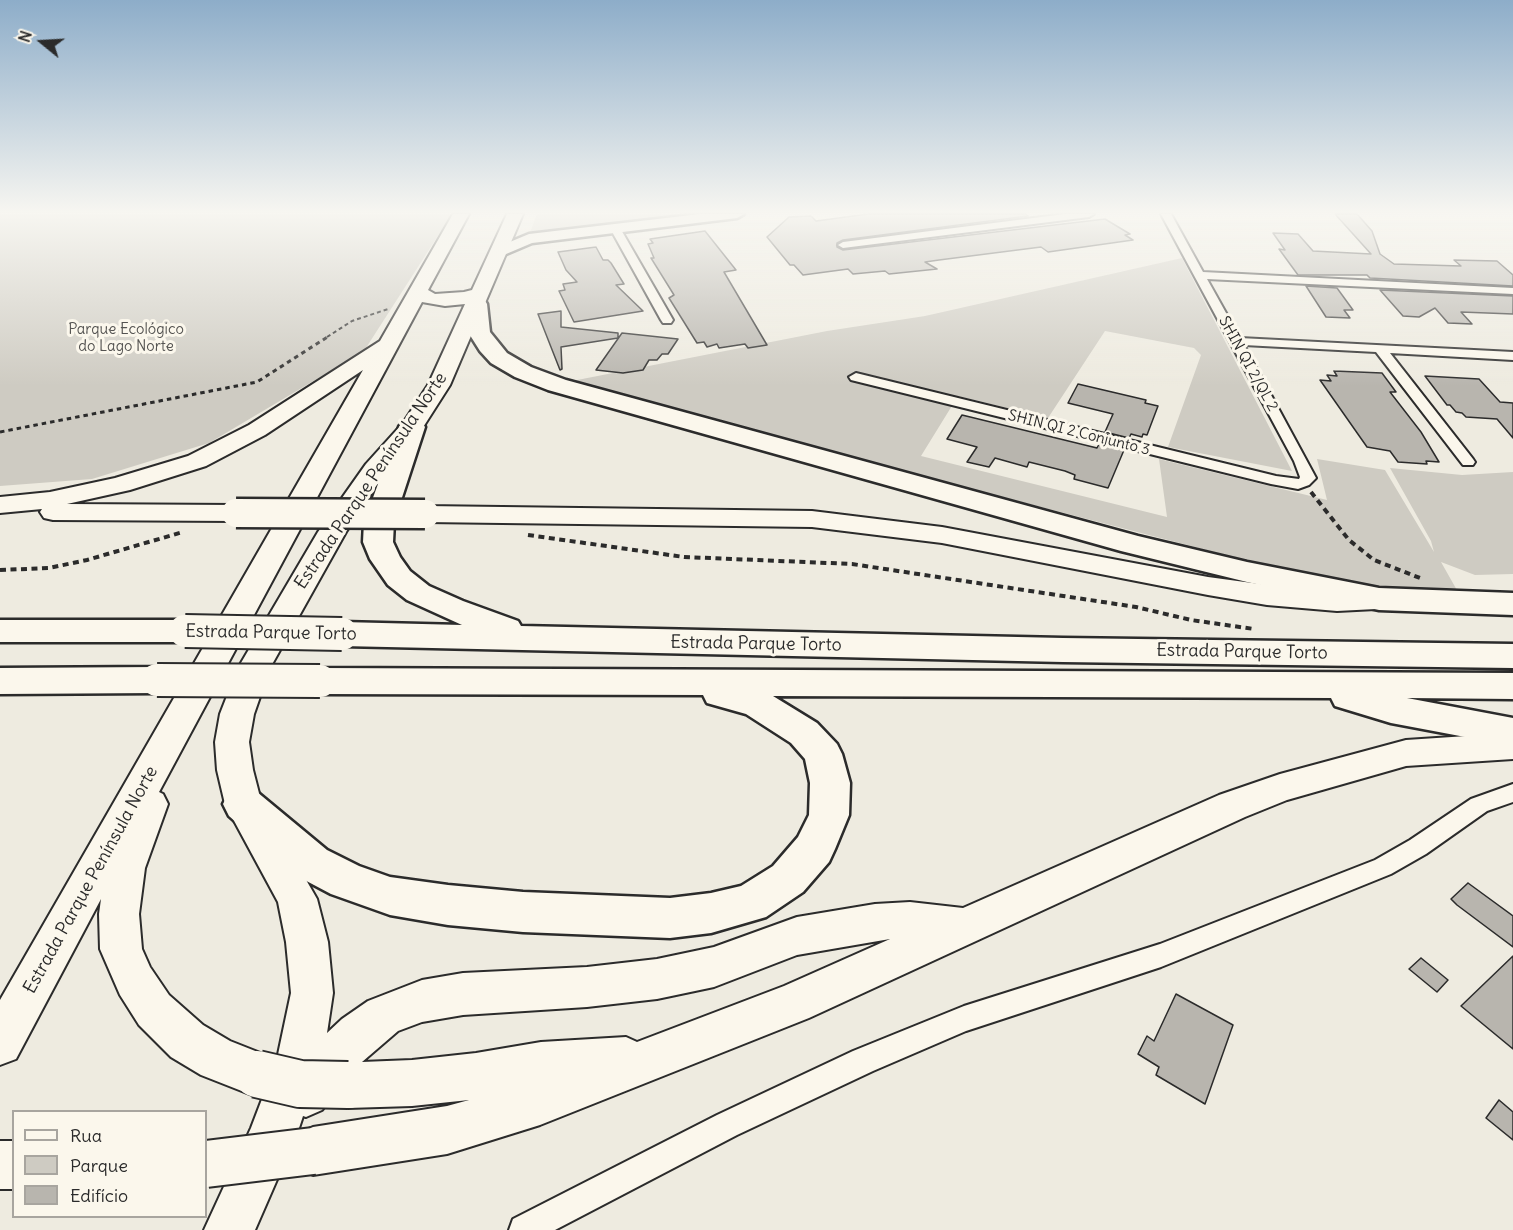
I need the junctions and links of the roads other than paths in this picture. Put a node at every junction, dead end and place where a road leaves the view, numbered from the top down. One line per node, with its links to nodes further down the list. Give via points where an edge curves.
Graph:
1 (430, 271): 7 (main road, Estrada Parque Península Norte)
2 (491, 271): 8 (main road, Estrada Parque Península Norte)
3 (640, 271): 9 (street)
4 (1197, 271): 5 (street, SHIN QI 2/QL 2)
5 (1199, 275): 6 (street); 10 (street, SHIN QI 2/QL 2)
6 (1513, 291)
7 (415, 298): 8 (main road); 11 (main road, Estrada Parque Península Norte)
8 (479, 299): 15 (main road, Estrada Parque Península Norte, via 439,385); 20 (highway, via 479,332 493,352 522,372 557,385 1155,550)
9 (667, 320)
10 (1235, 341): 12 (street); 17 (street, SHIN QI 2/QL 2, via 1305,471 1308,478)
11 (389, 344): 18 (main road, via 257,430 196,460 121,485 50,500); 29 (main road, Estrada Parque Península Norte)
12 (1380, 349): 13 (street); 16 (street)
13 (1513, 356)
14 (856, 377): 17 (street, SHIN QI 2 Conjunto 3, via 1276,481)
15 (412, 427): 23 (highway, via 379,522 378,542 385,559 399,578 418,593 492,625); 33 (main road, Estrada Parque Península Norte, via 375,469 332,532 254,668 237,714 232,742)
16 (1468, 462)
17 (1304, 482)
18 (0, 505)
19 (0, 512): 20 (main road, bridge, via 812,519 942,535 1267,595 1337,601)
20 (1379, 599): 21 (highway)
21 (1513, 604)
22 (0, 631): 23 (highway, Estrada Parque Torto, bridge, via 185,631)
23 (549, 640): 24 (highway, Estrada Parque Torto)
24 (1513, 656)
25 (0, 681): 26 (highway, Estrada Parque Torto, bridge)
26 (675, 683): 27 (highway, Estrada Parque Torto); 33 (highway, via 757,703 804,733 823,754 830,783 829,815 814,849 788,879 752,903 711,914 670,918 608,917 448,905 390,896 346,881 312,863)
27 (1308, 686): 28 (highway, Estrada Parque Torto); 30 (highway, via 1391,709)
28 (1513, 686)
29 (182, 716): 35 (main road, Estrada Parque Península Norte); 36 (main road, bridge, via 126,867 119,914 121,949 135,981 154,1010 187,1041 217,1059 300,1084 412,1083 541,1065)
30 (1513, 732)
31 (1513, 746): 34 (main road, via 1406,753 1280,788)
32 (1513, 793): 40 (street, via 1479,805 1383,867 1161,955 964,1019 863,1061 727,1125)
33 (243, 804): 37 (main road, Estrada Parque Península Norte, via 297,899 308,942 312,993)
34 (962, 926): 36 (main road, via 794,1003); 37 (main road, via 910,920 866,923 797,936 714,967 657,979 463,994 422,1001 383,1016 338,1054)
35 (0, 1042)
36 (656, 1058): 37 (main road, via 447,1130)
37 (292, 1145): 38 (main road, bridge); 39 (main road, Estrada Parque Península Norte)
38 (207, 1164)
39 (230, 1230)
40 (524, 1230)

